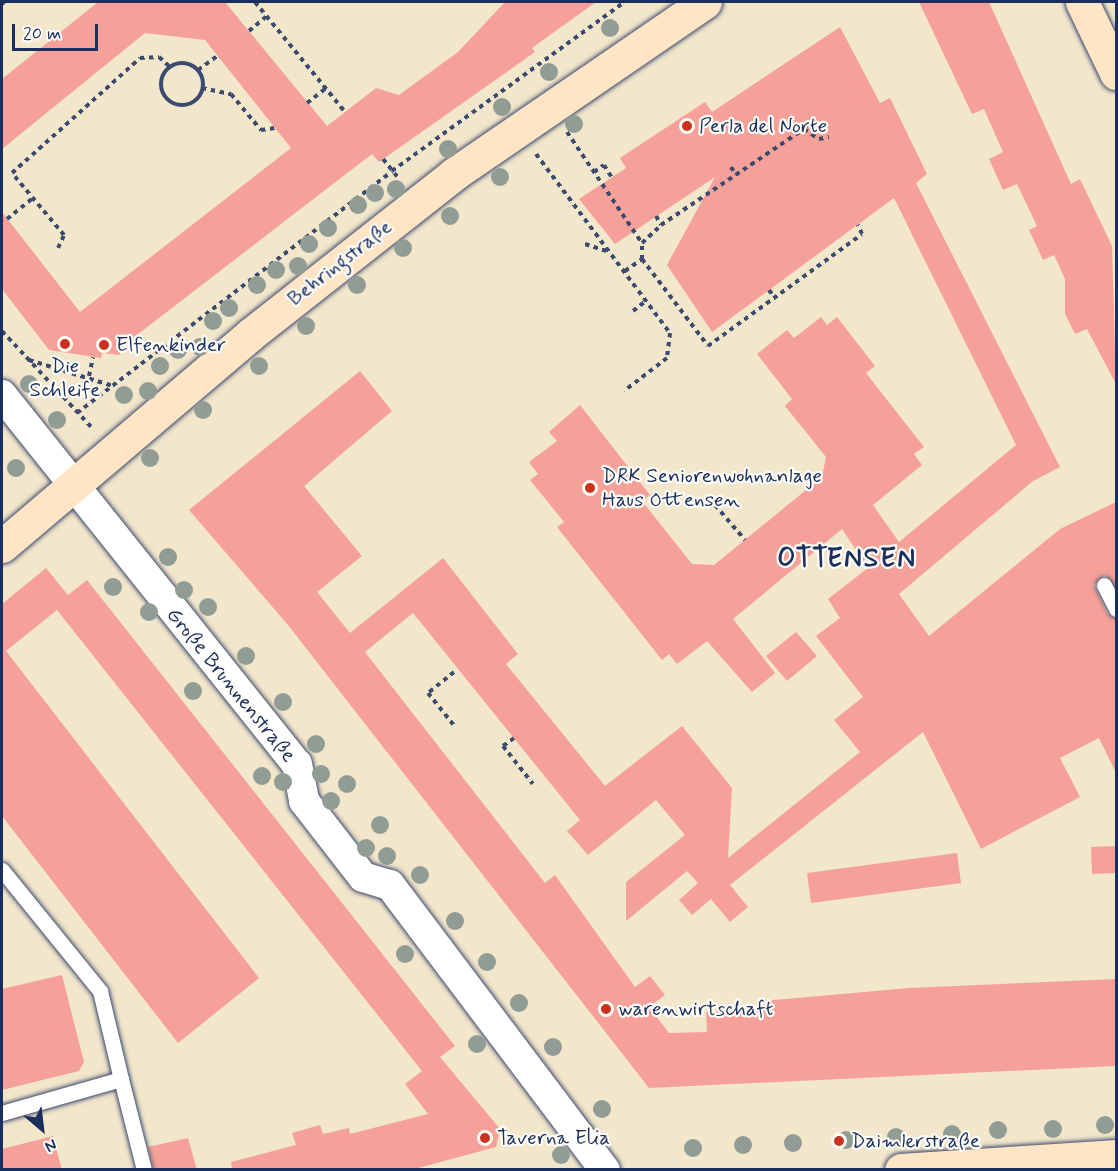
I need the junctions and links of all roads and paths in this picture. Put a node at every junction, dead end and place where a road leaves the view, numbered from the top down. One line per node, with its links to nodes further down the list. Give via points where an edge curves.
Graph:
1 (255, 2): 5 (path)
2 (625, 2): 44 (path, via 392,171)
3 (1082, 2): 10 (main road)
4 (707, 3): 14 (main road, Behringstraße)
5 (267, 16): 6 (path); 12 (path)
6 (249, 31)
7 (217, 56): 9 (path)
8 (169, 66): 9 (path, via 188,63); 11 (path, via 160,84 170,101 190,103); 25 (path, via 159,57 140,58 12,172)
9 (198, 70): 11 (path)
10 (1116, 73)
11 (202, 88): 17 (path, via 231,94 261,130)
12 (326, 88): 13 (path); 15 (path)
13 (307, 103)
14 (550, 106): 19 (main road, Behringstraße); 22 (path)
15 (345, 112)
16 (809, 122): 18 (path)
17 (275, 128)
18 (804, 129): 20 (path, via 819,139); 23 (path)
19 (517, 130): 33 (path); 48 (main road, Behringstraße, via 251,334)
20 (829, 137)
21 (731, 167): 23 (path)
22 (594, 172): 24 (path, via 604,165); 30 (path)
23 (736, 175): 28 (path)
24 (612, 178)
25 (33, 198): 27 (path); 32 (path, via 64,235)
26 (656, 216): 28 (path)
27 (7, 219)
28 (662, 225): 30 (path)
29 (858, 225): 37 (path, via 862,234)
30 (642, 243): 34 (path)
31 (585, 244): 33 (path)
32 (58, 249)
33 (611, 252): 35 (path)
34 (642, 259): 35 (path); 37 (path, via 708,346)
35 (625, 271): 38 (path)
36 (769, 290): 37 (path)
37 (774, 297)
38 (646, 301): 39 (path); 45 (path, via 670,333 672,346 667,358)
39 (633, 311)
40 (2, 331): 42 (path)
41 (93, 357): 43 (path)
42 (28, 360): 43 (path); 47 (path)
43 (89, 376): 44 (path)
44 (113, 386): 47 (path)
45 (624, 391)
46 (2, 395): 49 (street, Große Brunnenstraße)
47 (78, 413): 48 (path)
48 (114, 452): 49 (main road, Behringstraße)
49 (72, 488): 52 (main road, Behringstraße); 64 (street, Große Brunnenstraße, via 297,765 304,801 363,877 390,885)
50 (715, 505): 51 (path)
51 (745, 540)
52 (2, 546)
53 (1104, 585): 54 (lane)
54 (1116, 609)
55 (454, 672): 56 (path, via 428,693)
56 (456, 728)
57 (513, 738): 58 (path, via 503,746)
58 (533, 784)
59 (2, 870): 60 (lane, via 100,991)
60 (121, 1078): 61 (lane); 63 (lane)
61 (2, 1113)
62 (1116, 1156): 65 (main road)
63 (144, 1170)
64 (605, 1170)
65 (901, 1170)

